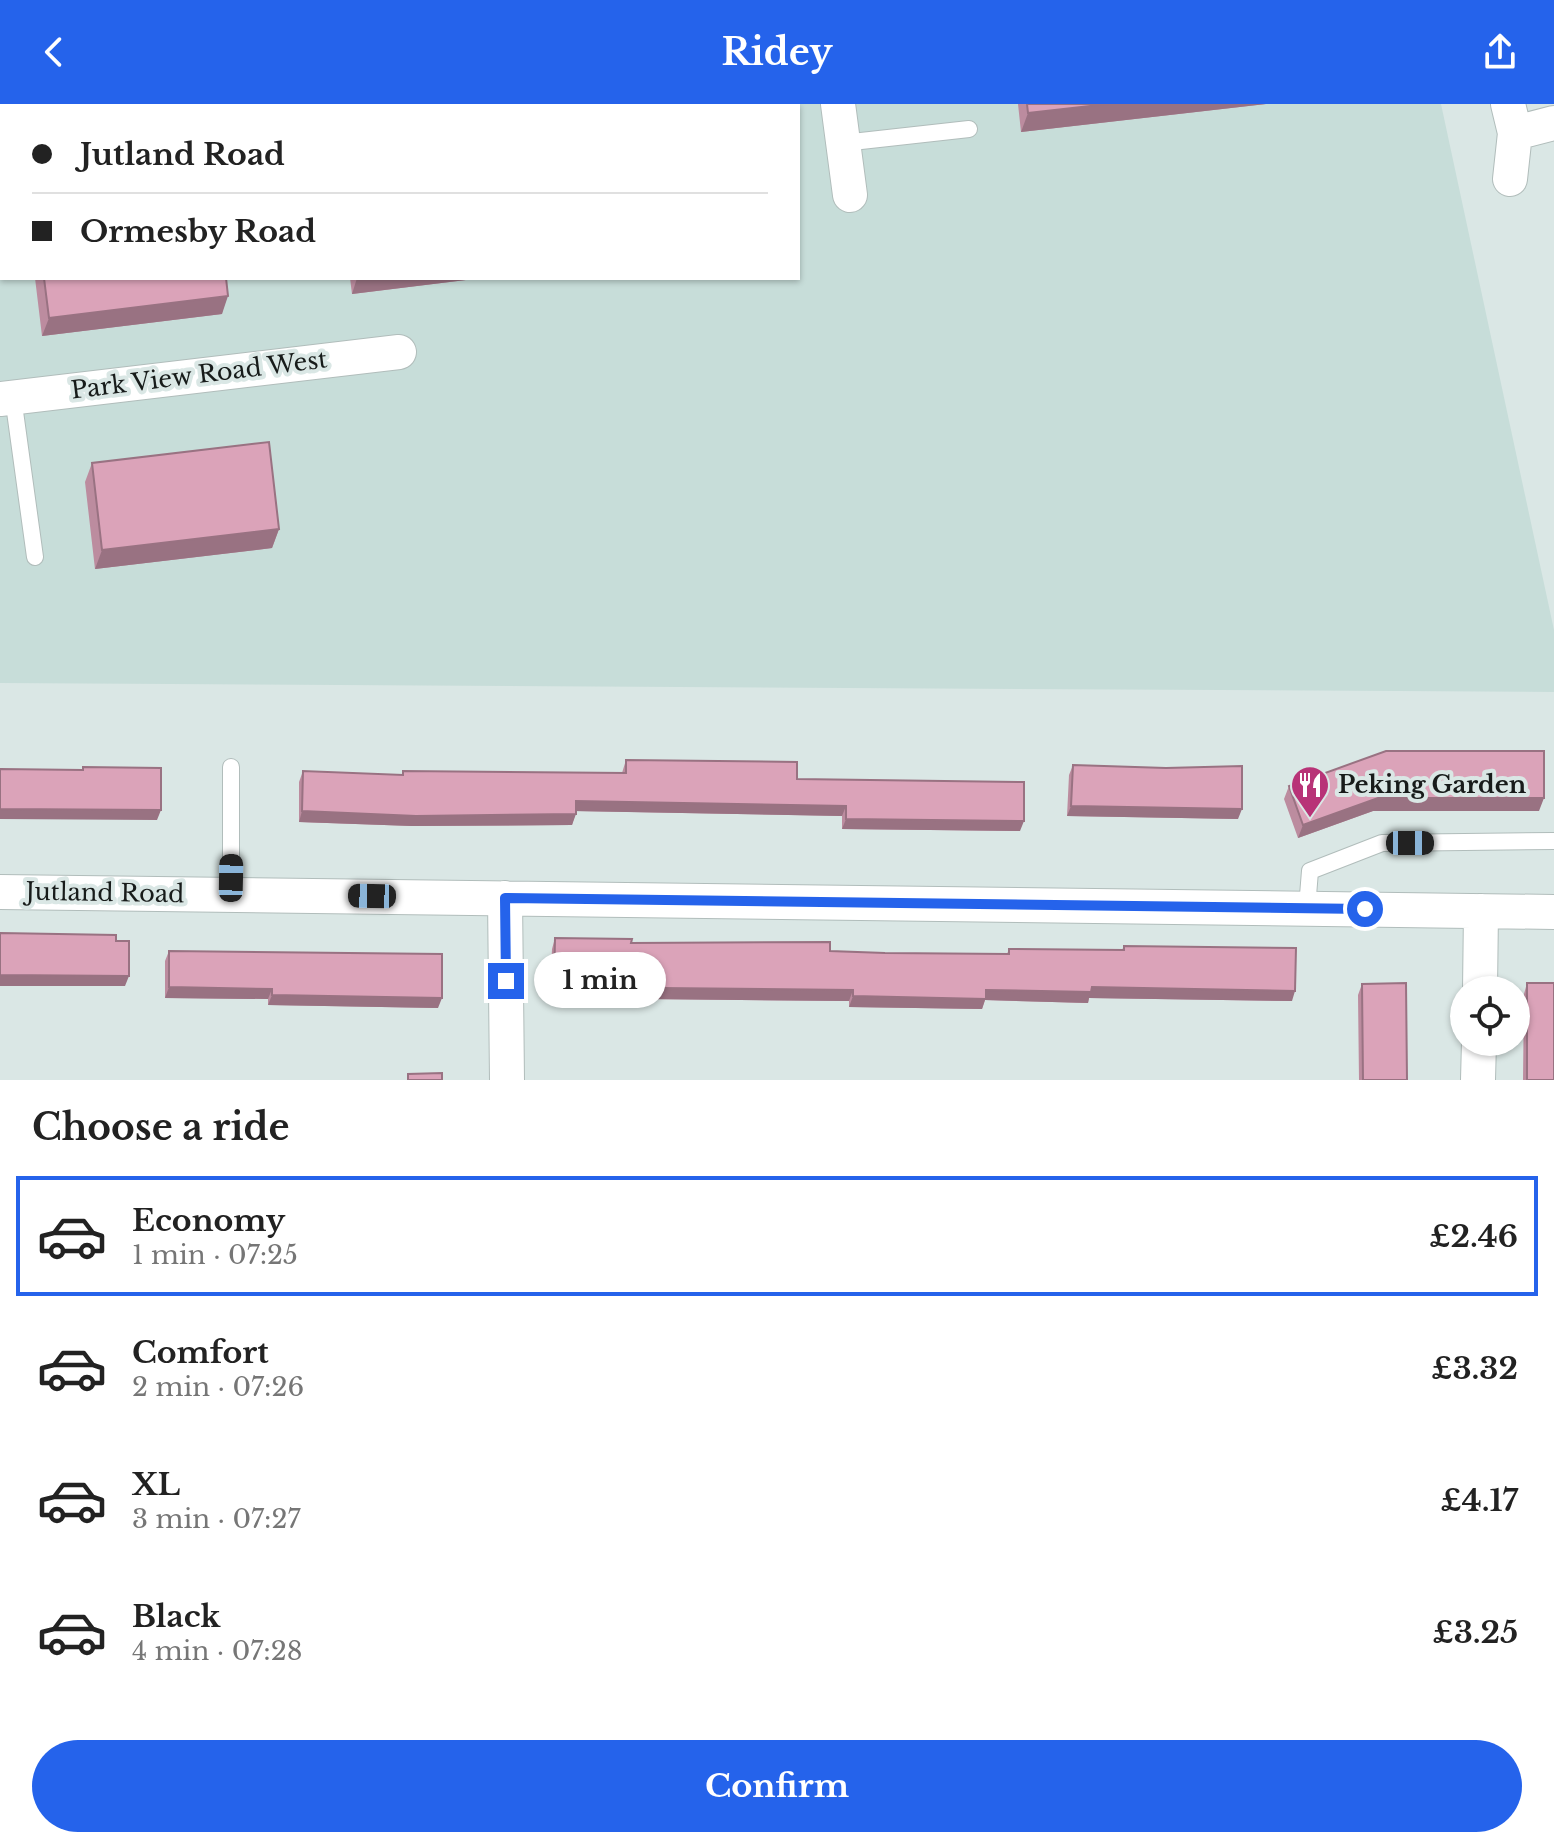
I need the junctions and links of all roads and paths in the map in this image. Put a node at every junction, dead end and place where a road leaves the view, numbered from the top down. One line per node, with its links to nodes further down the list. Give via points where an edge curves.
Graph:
1 (838, 104): 5 (street)
2 (1512, 118): 3 (street); 6 (street)
3 (1554, 123)
4 (969, 129): 5 (lane)
5 (843, 143): 7 (street)
6 (1510, 179)
7 (850, 195)
8 (399, 352): 9 (street, Park View Road West)
9 (6, 398): 10 (lane)
10 (35, 557)
11 (231, 767): 14 (lane)
12 (1554, 841): 16 (lane, via 1382,843 1310,871)
13 (0, 892): 14 (street, Jutland Road)
14 (231, 894): 15 (street, Jutland Road)
15 (505, 898): 16 (street, Jutland Road); 21 (street)
16 (1307, 908): 17 (street, Jutland Road)
17 (1481, 911): 18 (street, Jutland Road); 19 (street)
18 (1554, 912)
19 (1480, 976)
20 (1479, 1056): 22 (street)
21 (507, 1080)
22 (1478, 1080)

